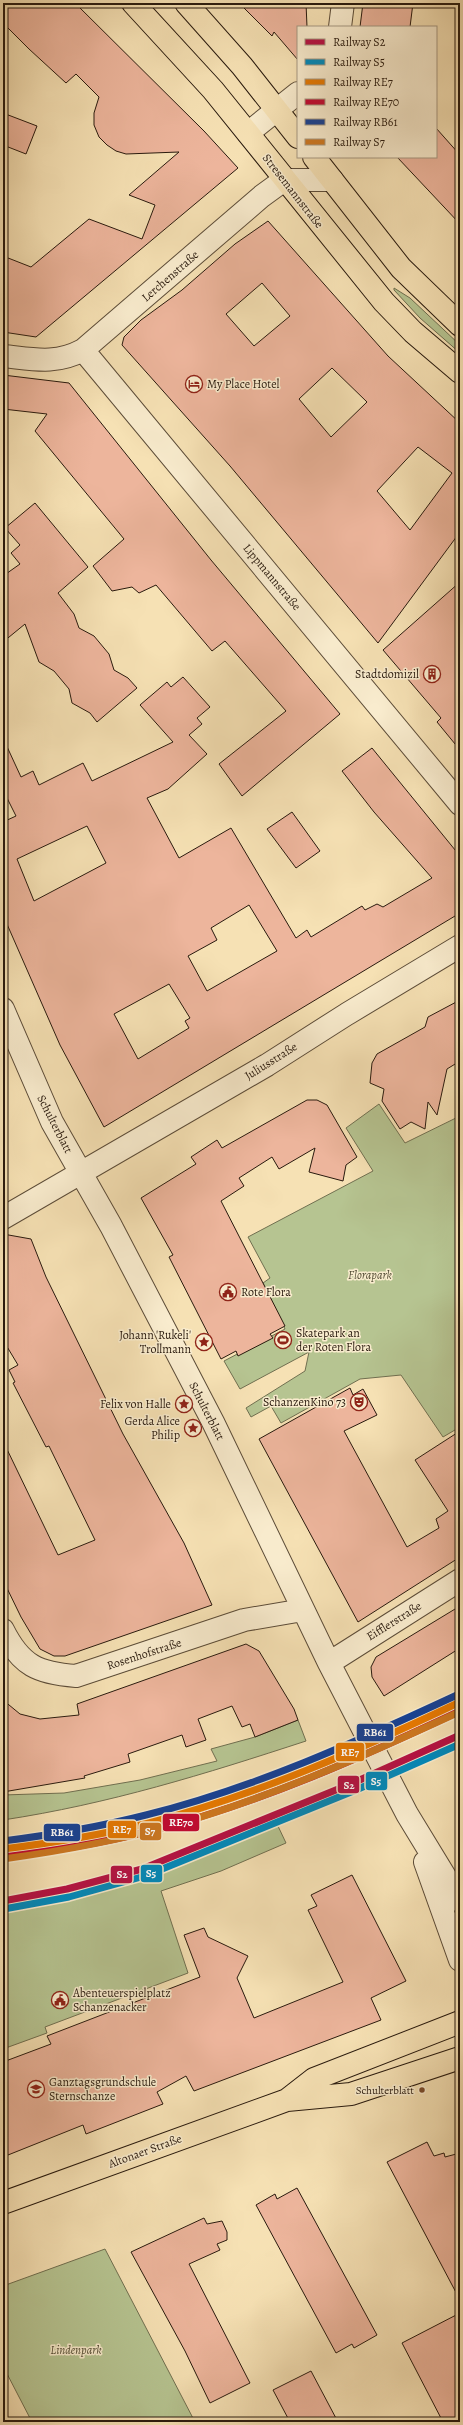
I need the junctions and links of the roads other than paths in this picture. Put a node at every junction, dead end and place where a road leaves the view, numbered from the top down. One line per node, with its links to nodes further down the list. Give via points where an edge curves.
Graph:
1 (133, 3): 7 (main road, Stresemannstraße, via 213,90)
2 (186, 3): 6 (main road)
3 (343, 3): 4 (street)
4 (340, 26)
5 (297, 94): 6 (street)
6 (277, 110): 7 (street); 8 (main road)
7 (248, 133): 10 (main road, Stresemannstraße)
8 (297, 136)
9 (315, 158): 11 (main road)
10 (284, 180): 11 (street); 13 (street, Lerchenstraße); 15 (main road, Stresemannstraße, via 384,302 413,332)
11 (332, 180): 12 (main road, via 401,268)
12 (460, 324)
13 (83, 350): 14 (street, Lerchenstraße, via 69,358 54,361); 16 (street, Lippmannstraße)
14 (3, 356)
15 (460, 372)
16 (460, 804)
17 (460, 946): 19 (street, Juliusstraße, via 260,1069)
18 (3, 1009): 19 (street, Schulterblatt, via 52,1122)
19 (81, 1174): 20 (street, Juliusstraße); 22 (street, Schulterblatt, via 213,1422)
20 (3, 1218)
21 (460, 1580): 24 (street, Eifflerstraße)
22 (303, 1610): 23 (street, Rosenhofstraße, via 244,1620 76,1676 48,1674 23,1661); 24 (street, Schulterblatt)
23 (3, 1630)
24 (329, 1663): 25 (street, Schulterblatt)
25 (408, 1814): 26 (street, Schulterblatt); 27 (street, Schulterblatt)
26 (460, 1901)
27 (460, 1960)
28 (460, 2022): 30 (main road, Altonaer Straße, via 314,2079)
29 (460, 2058): 30 (main road, Altonaer Straße, via 351,2094)
30 (287, 2100): 31 (main road, Altonaer Straße)
31 (3, 2203)

